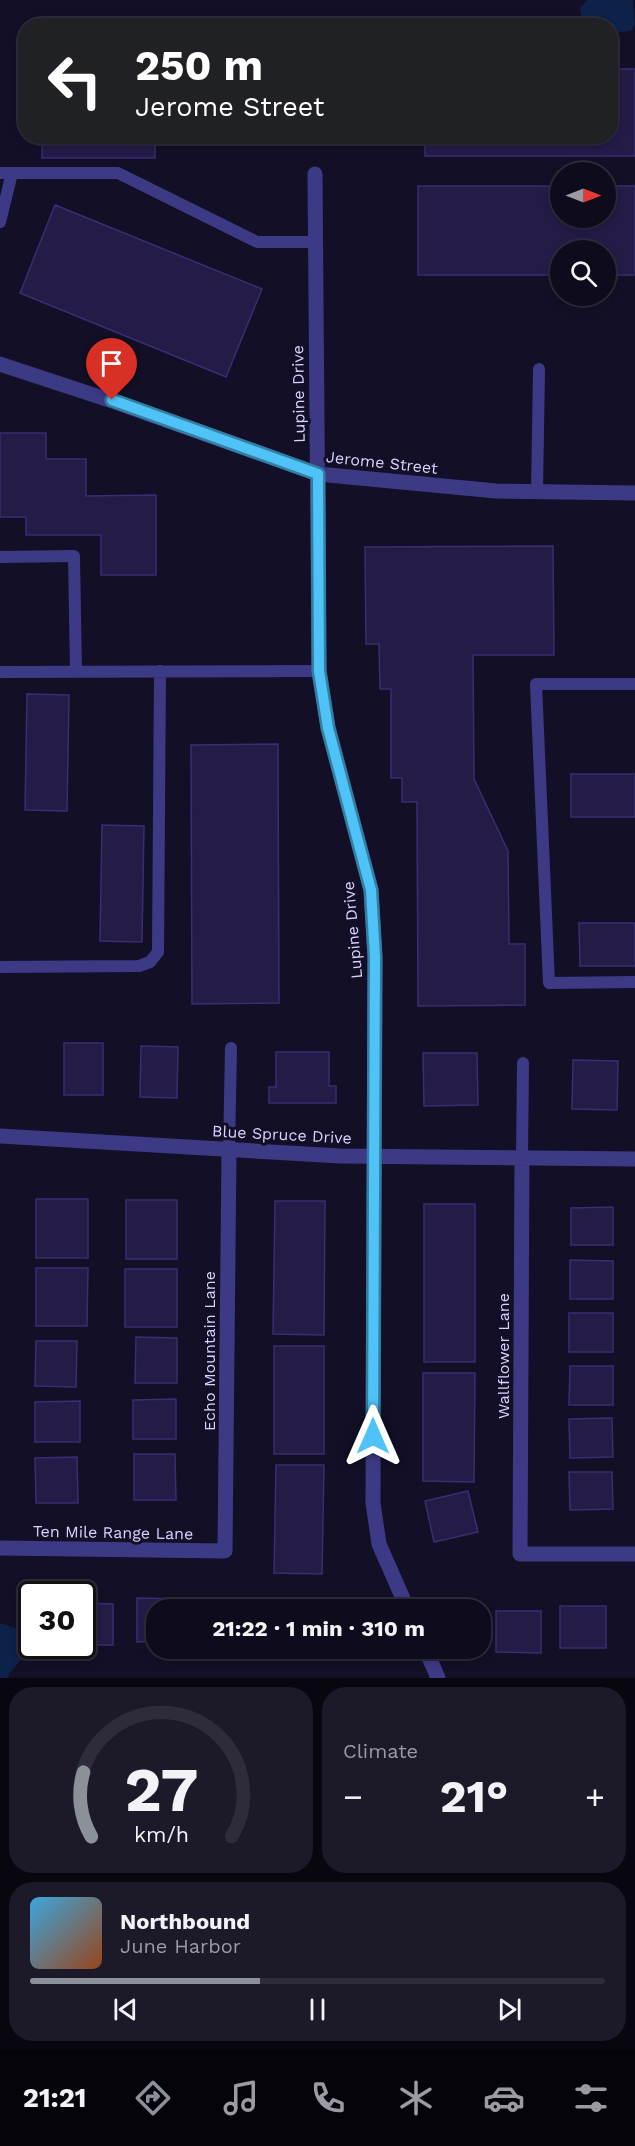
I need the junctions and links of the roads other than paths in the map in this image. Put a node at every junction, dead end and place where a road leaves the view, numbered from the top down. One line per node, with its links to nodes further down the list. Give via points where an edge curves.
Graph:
1 (6, 173): 3 (lane); 4 (lane, via 118,173 257,242)
2 (315, 174): 4 (street, Lupine Drive)
3 (0, 222)
4 (314, 242): 7 (street, Lupine Drive)
5 (0, 364): 7 (street, Jerome Street)
6 (538, 369): 8 (lane)
7 (318, 474): 8 (street, Jerome Street); 13 (street, Lupine Drive)
8 (537, 492): 9 (street, Jerome Street)
9 (635, 493)
10 (0, 557): 11 (lane, via 74,556)
11 (76, 671): 12 (lane); 14 (lane)
12 (160, 671): 13 (lane); 16 (lane, via 158,952 150,962 139,966)
13 (319, 671): 22 (street, Lupine Drive, via 328,728 371,890)
14 (0, 672)
15 (635, 684): 17 (lane, via 536,684 549,983)
16 (0, 967)
17 (635, 982)
18 (231, 1048): 21 (lane)
19 (523, 1063): 23 (lane)
20 (0, 1136): 21 (street, Blue Spruce Drive)
21 (229, 1150): 22 (street, Blue Spruce Drive); 26 (street, Echo Mountain Lane)
22 (375, 1157): 23 (street, Blue Spruce Drive); 28 (street, Lupine Drive, via 373,1503 379,1544)
23 (522, 1158): 24 (street, Blue Spruce Drive); 27 (street, Wallflower Lane, via 520,1554)
24 (635, 1159)
25 (0, 1548): 26 (street, Ten Mile Range Lane)
26 (225, 1551)
27 (635, 1554)
28 (403, 1599)
29 (430, 1659): 30 (street)
30 (438, 1678)

